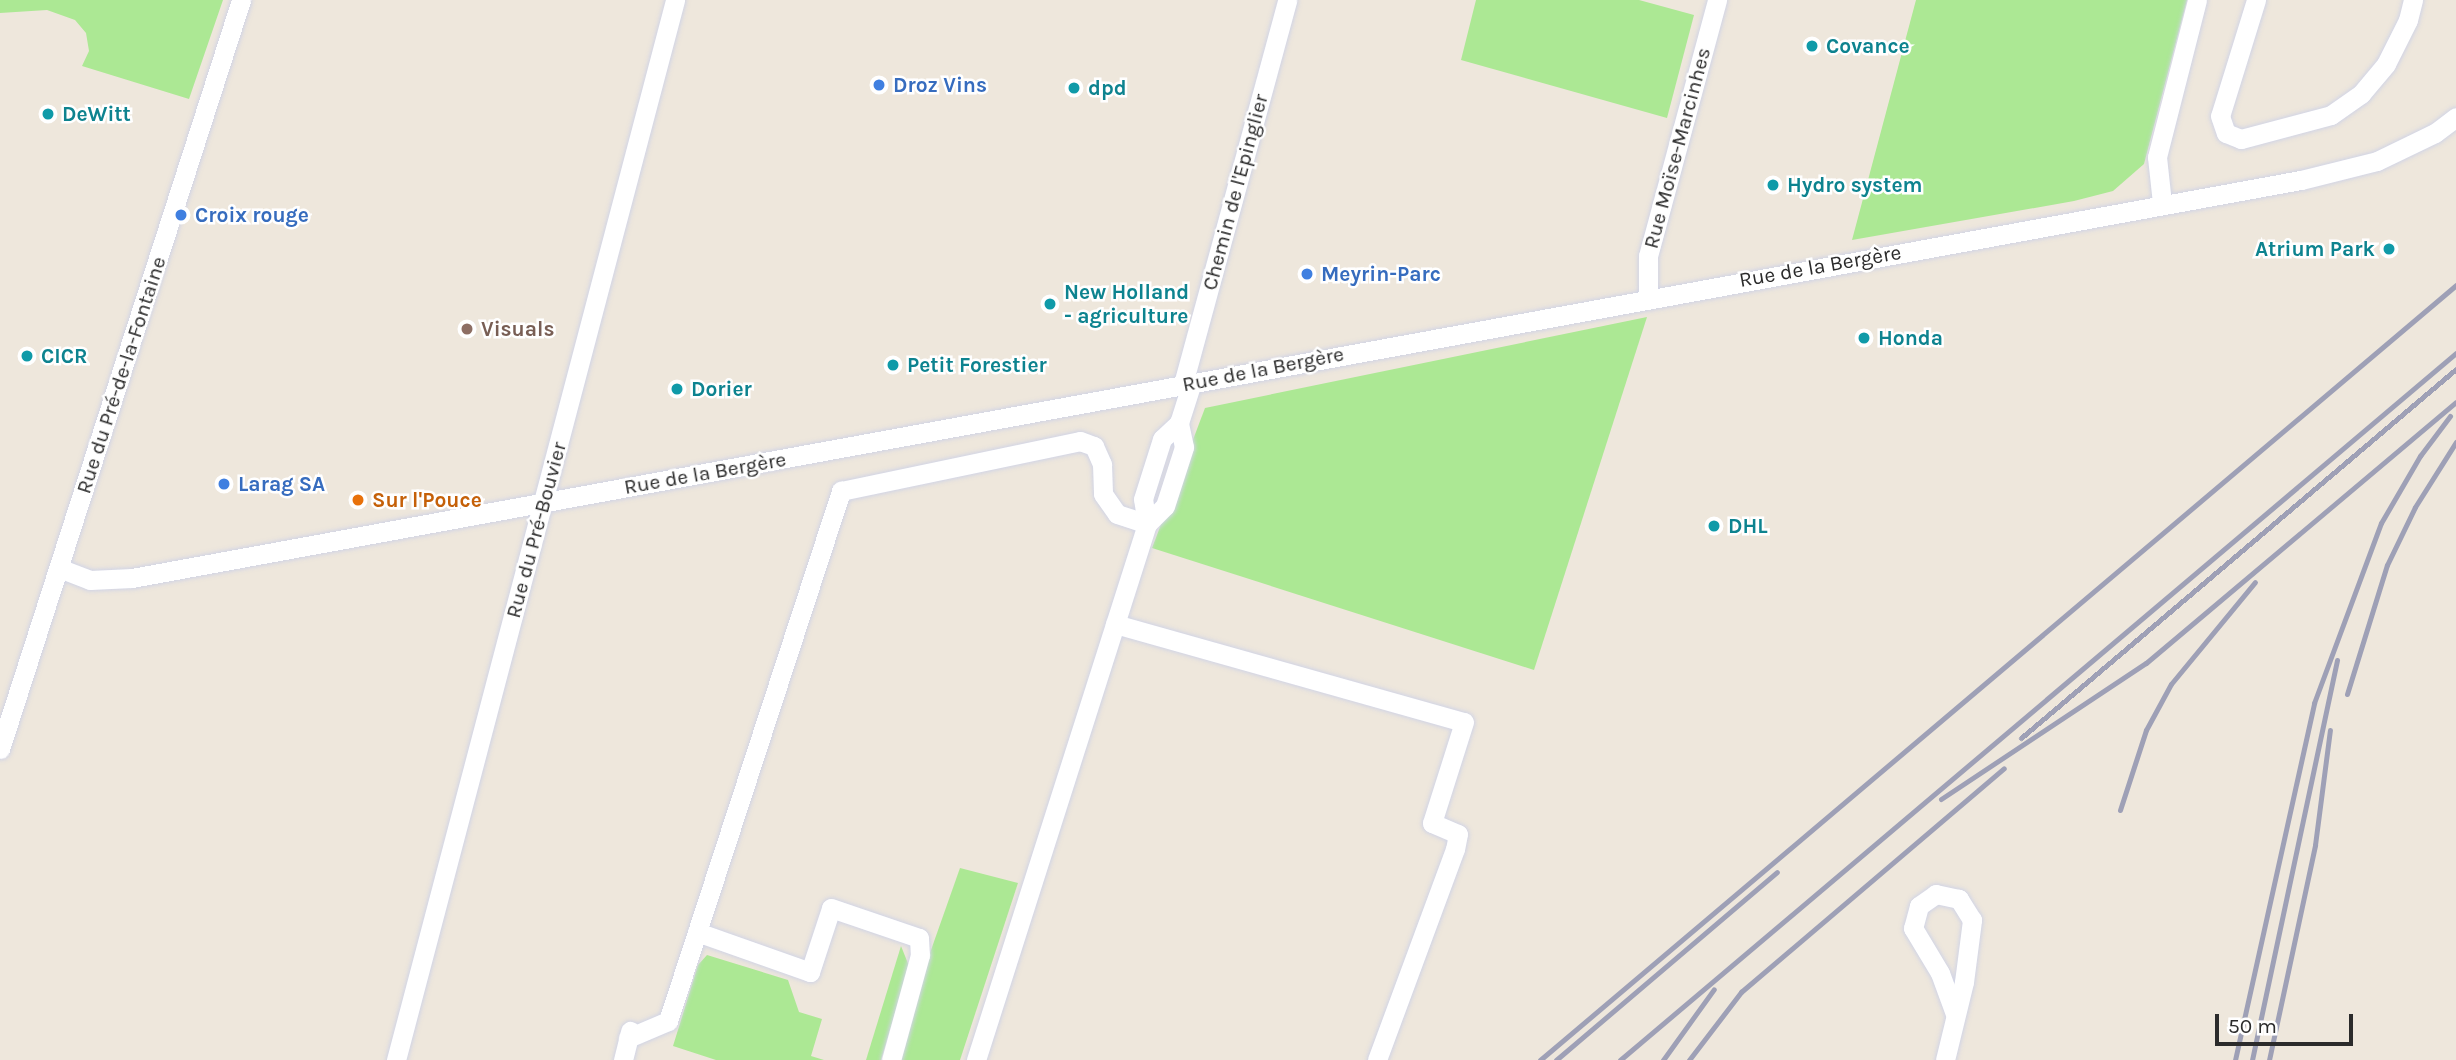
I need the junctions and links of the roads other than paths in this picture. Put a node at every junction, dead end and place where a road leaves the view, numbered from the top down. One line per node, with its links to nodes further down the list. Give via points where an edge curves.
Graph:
1 (241, 0): 16 (street, Rue du Pré-de-la-Fontaine)
2 (675, 0): 14 (street, Rue du Pré-Bouvier)
3 (1287, 0): 13 (street, Chemin de l'Epinglier)
4 (1717, 0): 12 (street, Rue Moïse-Marcinhes, via 1648,256)
5 (2197, 0): 11 (street, via 2157,157)
6 (2256, 0): 7 (street, via 2220,116 2226,133 2241,139 2331,115 2361,94 2386,64)
7 (2413, 0)
8 (2456, 117): 10 (street, Rue de la Bergère, via 2403,150)
9 (2362, 150): 10 (street)
10 (2352, 167): 11 (street, Rue de la Bergère)
11 (2162, 203): 12 (street, Rue de la Bergère)
12 (1648, 297): 13 (street, Rue de la Bergère)
13 (1187, 383): 14 (street, Rue de la Bergère); 15 (street, Chemin de l'Epinglier, via 1179,423 1162,439 1143,499)
14 (544, 502): 16 (street, Rue de la Bergère, via 132,578 90,580); 21 (street, Rue du Pré-Bouvier)
15 (1147, 524): 17 (street, Chemin de l'Epinglier); 19 (street, via 1117,514 1103,494 1102,464 1094,446 1080,441 841,491)
16 (59, 568): 18 (street, Rue du Pré-de-la-Fontaine)
17 (1115, 624): 24 (street, Chemin de l'Epinglier); 25 (street, via 1464,722 1432,823 1458,834 1455,849)
18 (0, 749)
19 (697, 933): 22 (street, via 668,1021 629,1035); 23 (street, via 810,972 831,908 919,939 920,955)
20 (1955, 1014): 20 (street, via 1972,920 1959,899 1936,894 1919,906 1913,928 1940,973); 26 (street, via 1957,1041)
21 (396, 1060)
22 (622, 1060)
23 (891, 1060)
24 (976, 1060)
25 (1377, 1060)
26 (1945, 1060)

